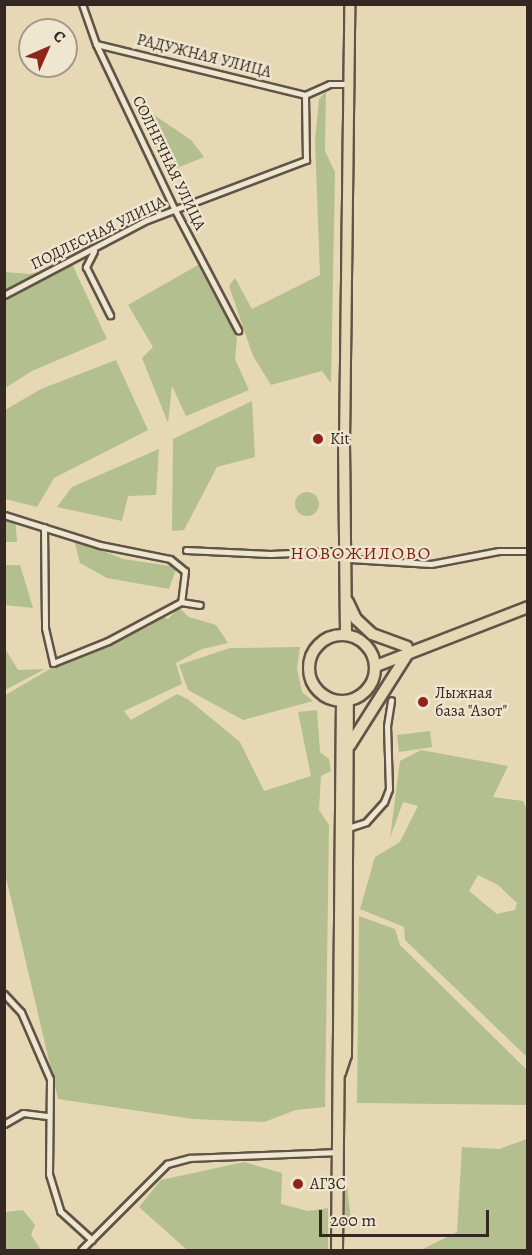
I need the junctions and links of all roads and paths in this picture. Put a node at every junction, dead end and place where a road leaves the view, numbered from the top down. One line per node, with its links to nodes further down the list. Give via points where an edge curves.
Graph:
1 (82, 4): 3 (street, СОЛНЕЧНАЯ УЛИЦА)
2 (350, 4): 4 (main road)
3 (96, 44): 5 (street, РАДУЖНАЯ УЛИЦА); 6 (street, СОЛНЕЧНАЯ УЛИЦА)
4 (349, 84): 5 (street, via 330,84); 11 (main road)
5 (305, 95): 6 (street, ПОДЛЕСНАЯ УЛИЦА, via 306,160)
6 (175, 210): 7 (street, ПОДЛЕСНАЯ УЛИЦА); 10 (street, СОЛНЕЧНАЯ УЛИЦА)
7 (95, 249): 8 (street, ПОДЛЕСНАЯ УЛИЦА); 9 (street, via 86,267)
8 (4, 295)
9 (110, 315)
10 (238, 330)
11 (345, 443): 18 (highway); 22 (highway)
12 (4, 515): 13 (street)
13 (44, 527): 19 (street, via 182,565 185,576); 19 (street, via 45,628 53,663 108,641)
14 (186, 550): 15 (street, via 270,554)
15 (336, 551)
16 (528, 551): 17 (street, via 499,551 431,564)
17 (350, 559)
18 (346, 598): 22 (highway); 23 (highway, via 356,619 372,634)
19 (181, 602): 20 (street)
20 (200, 605)
21 (528, 605): 23 (highway)
22 (344, 635): 24 (highway, via 362,641); 26 (highway, via 317,646 309,666 318,691)
23 (407, 650): 24 (highway); 27 (highway)
24 (375, 663): 26 (highway, via 367,690)
25 (391, 699): 28 (street, via 387,726 389,789 384,802 366,822)
26 (345, 701): 27 (highway); 30 (highway)
27 (348, 748): 28 (highway)
28 (348, 828): 30 (highway, via 346,1055)
29 (4, 994): 31 (street, via 21,1012 43,1055 50,1079)
30 (336, 1085): 33 (highway)
31 (47, 1116): 32 (street, via 23,1113); 34 (street, via 49,1174 60,1211)
32 (4, 1124)
33 (336, 1152): 34 (street, via 190,1158 167,1164); 36 (highway)
34 (92, 1240): 35 (street)
35 (81, 1251)
36 (338, 1251)

